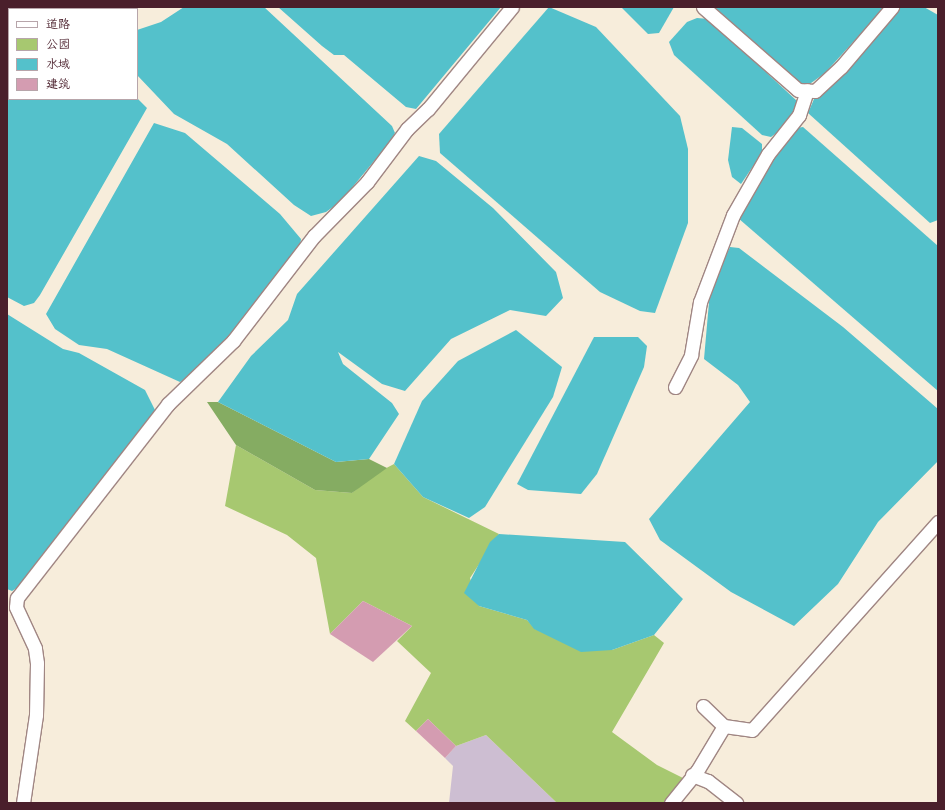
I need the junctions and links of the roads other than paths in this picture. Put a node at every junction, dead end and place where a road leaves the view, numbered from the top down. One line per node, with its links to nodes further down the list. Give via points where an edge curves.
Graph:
1 (512, 7): 10 (lane, via 428,109 407,129 367,182 314,236 265,303 233,341 168,404 17,598 16,607 35,648 37,663 36,715)
2 (703, 7): 4 (lane, via 798,90)
3 (892, 7): 4 (lane, via 841,67 815,91)
4 (807, 90): 5 (lane, via 800,115 768,154 733,215 700,302 691,355)
5 (675, 387)
6 (938, 522): 8 (lane, via 784,691 764,720 752,730)
7 (703, 706): 8 (lane)
8 (724, 726): 9 (lane)
9 (692, 775): 11 (lane); 12 (lane, via 708,781)
10 (23, 803)
11 (672, 803)
12 (736, 803)

